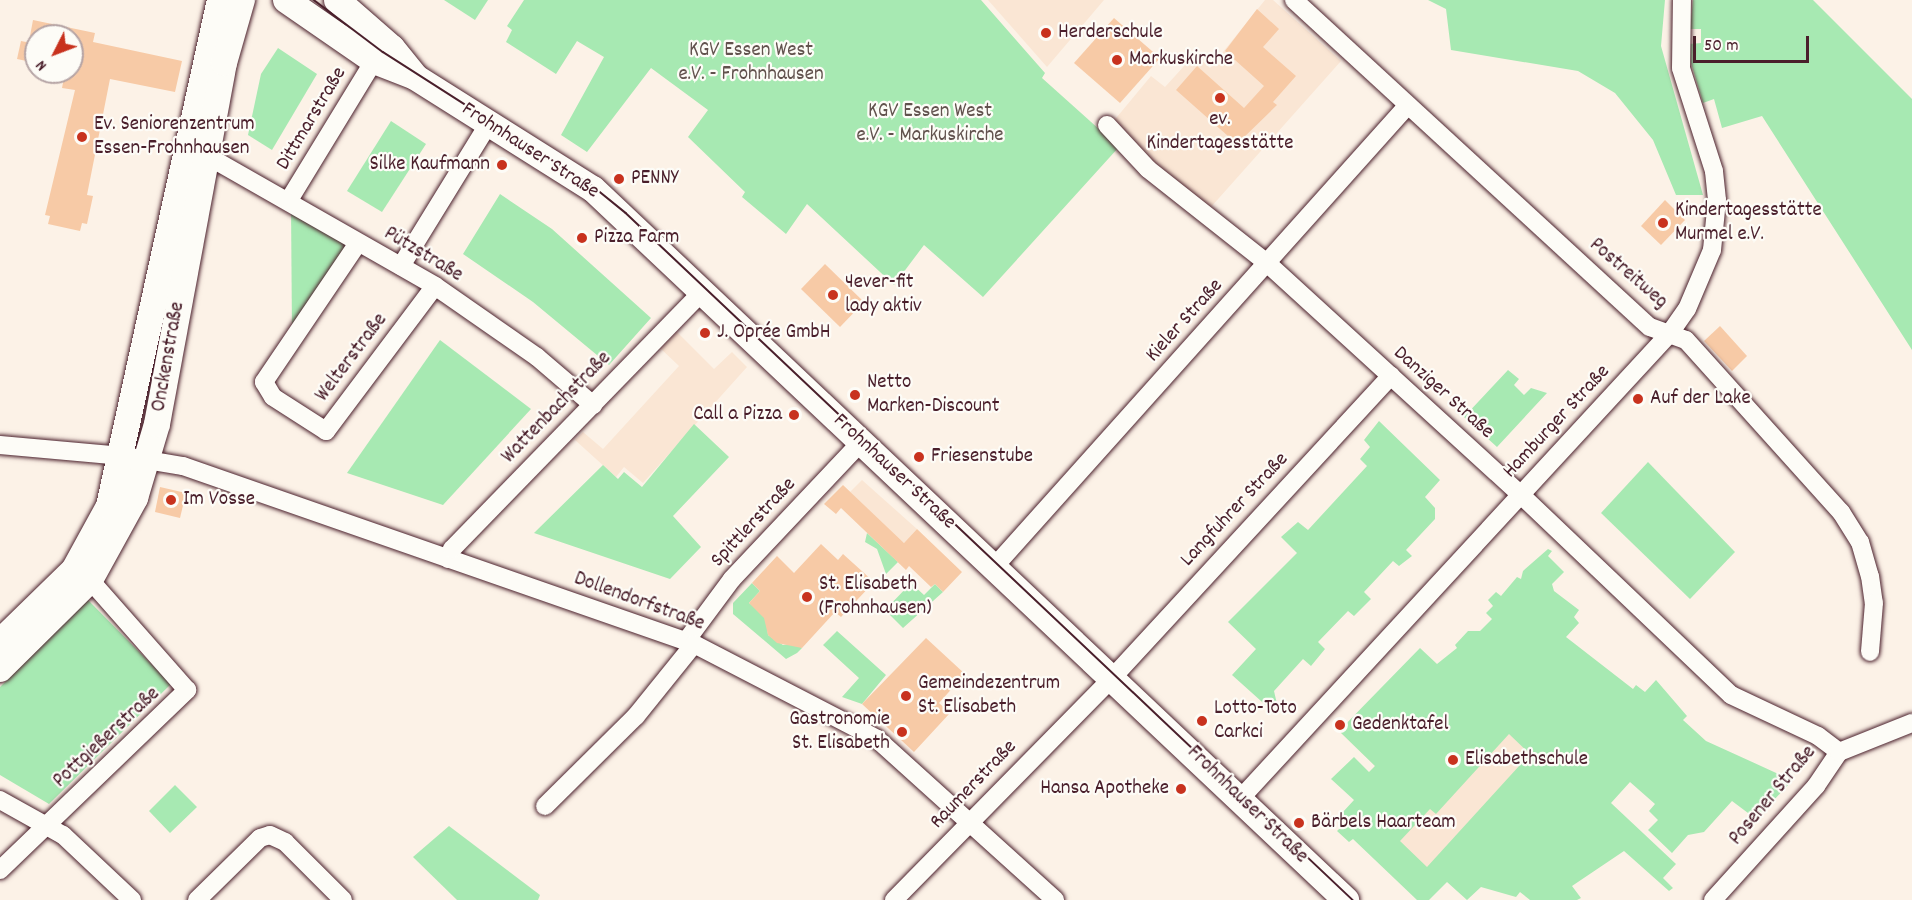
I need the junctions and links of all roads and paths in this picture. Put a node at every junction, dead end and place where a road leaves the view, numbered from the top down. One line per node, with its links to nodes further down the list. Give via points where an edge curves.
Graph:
1 (220, 0): 24 (main road, Onckenstraße)
2 (243, 0): 24 (main road, Onckenstraße, via 224,63)
3 (286, 0): 7 (main road, Frohnhauser Straße)
4 (337, 0): 8 (main road, Frohnhauser Straße, via 392,48)
5 (1294, 0): 9 (street, Postreitweg)
6 (1682, 0): 19 (street, Hamburger Straße, via 1678,21 1681,68 1714,171 1717,200 1708,260 1693,298)
7 (374, 61): 8 (main road, Frohnhauser Straße); 13 (street, Dittmarstraße)
8 (415, 76): 10 (main road, Frohnhauser Straße)
9 (1407, 106): 15 (street, Kieler Straße); 19 (street, Postreitweg, via 1650,327)
10 (489, 123): 16 (street); 18 (main road, Frohnhauser Straße, via 592,189)
11 (1107, 125): 15 (street, Danziger Straße, via 1148,169)
12 (218, 162): 13 (street, Pützstraße)
13 (289, 200): 14 (street, Pützstraße)
14 (358, 243): 16 (street, Pützstraße); 17 (street, Welterstraße, via 264,382 273,398 326,430)
15 (1267, 263): 20 (street, Danziger Straße); 27 (street, Kieler Straße)
16 (401, 266): 17 (street, Pützstraße)
17 (435, 286): 21 (street, Pützstraße, via 537,357)
18 (703, 291): 21 (street, Wattenbachstraße); 22 (main road, Frohnhauser Straße)
19 (1670, 333): 25 (street, Hamburger Straße); 31 (street, Postreitweg, via 1686,340 1841,512 1860,542 1874,603)
20 (1391, 376): 25 (street, Danziger Straße); 33 (street, Langfuhrer Straße)
21 (592, 405): 26 (street, Wattenbachstraße, via 452,549)
22 (862, 441): 27 (main road, Frohnhauser Straße); 30 (street, Spittlerstraße, via 732,579)
23 (0, 445): 24 (street, Dollendorfstraße)
24 (135, 458): 26 (street, Dollendorfstraße, via 226,480); 28 (main road, Onckenstraße, via 127,518); 29 (main road, Onckenstraße, via 89,549)
25 (1520, 494): 35 (street, Danziger Straße, via 1731,695 1818,736); 36 (street, Hamburger Straße)
26 (448, 559): 30 (street, Dollendorfstraße)
27 (994, 566): 33 (main road, Frohnhauser Straße)
28 (90, 580): 32 (main road, Onckenstraße); 40 (street, Pottgießerstraße, via 187,690)
29 (0, 642)
30 (690, 643): 38 (street, Spittlerstraße, via 636,716); 39 (street, Dollendorfstraße, via 877,740)
31 (1869, 652)
32 (0, 669)
33 (1113, 677): 36 (main road, Frohnhauser Straße); 39 (street, Raumerstraße)
34 (1912, 723): 35 (street, Posener Straße)
35 (1839, 752): 48 (street, Posener Straße, via 1816,786)
36 (1240, 799): 47 (main road, Frohnhauser Straße)
37 (0, 800): 40 (street)
38 (545, 806)
39 (969, 822): 45 (street, Raumerstraße); 46 (street, Dollendorfstraße)
40 (48, 825): 41 (street, Pottgießerstraße); 42 (street)
41 (0, 870)
42 (132, 900)
43 (197, 900): 44 (street, via 260,838 270,835 285,842)
44 (343, 900)
45 (894, 900)
46 (1055, 900)
47 (1347, 900)
48 (1713, 900)

